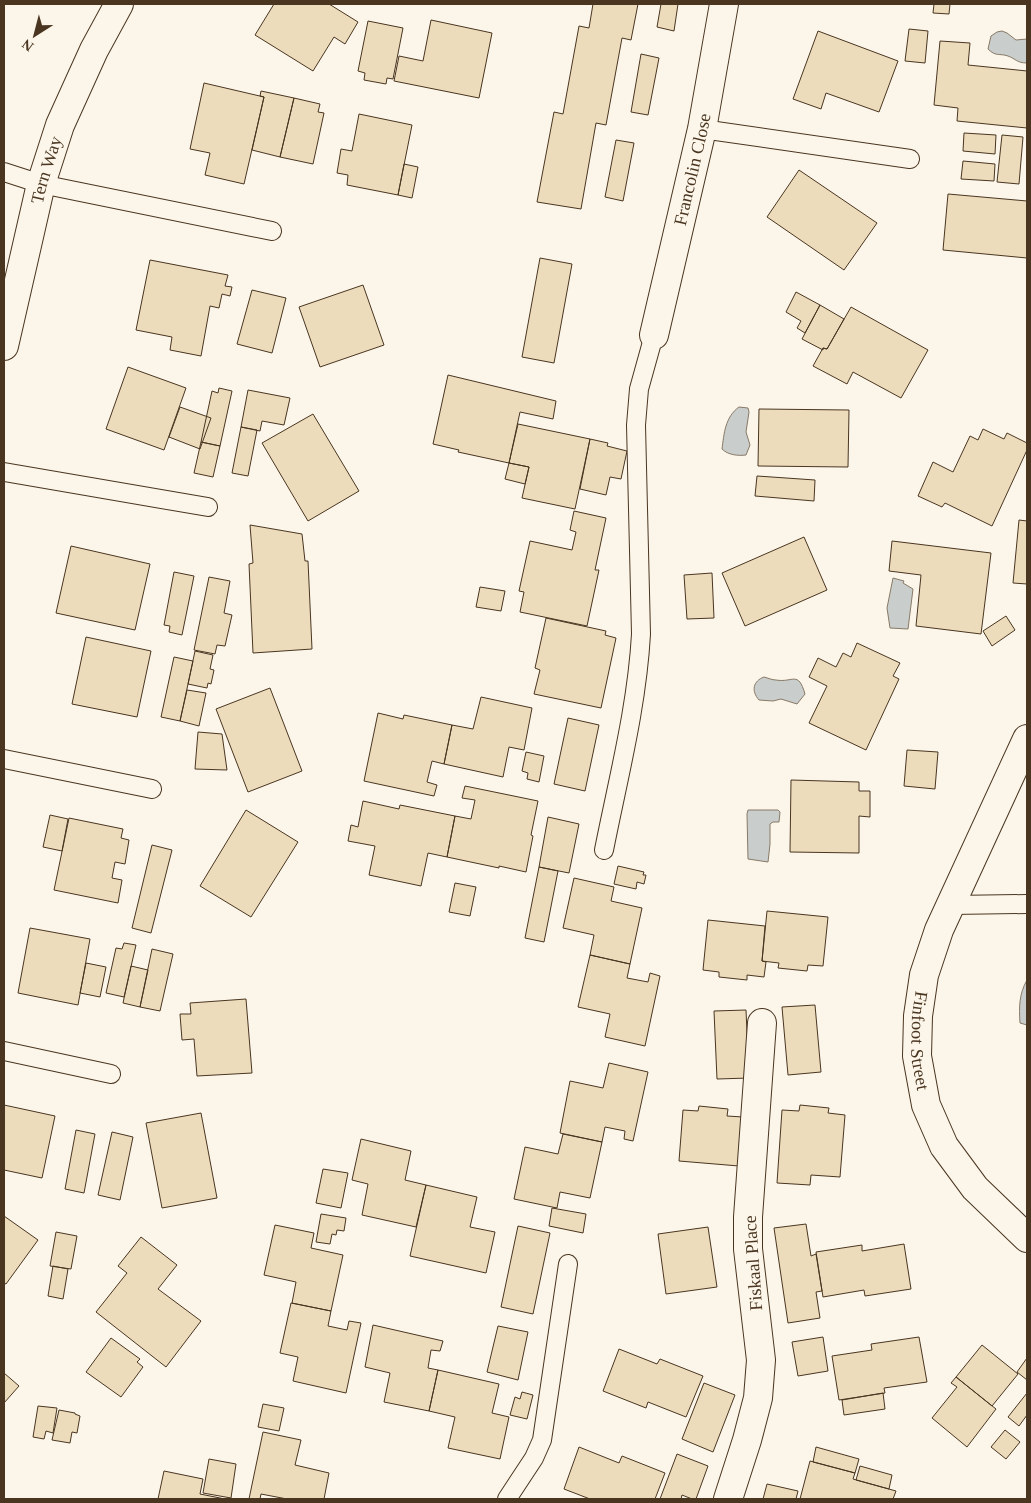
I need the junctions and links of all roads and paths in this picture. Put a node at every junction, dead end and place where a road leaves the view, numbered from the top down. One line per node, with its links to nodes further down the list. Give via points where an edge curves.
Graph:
1 (119, 4): 6 (street, Tern Way, via 60,125)
2 (724, 4): 3 (street, Francolin Close)
3 (702, 129): 4 (lane); 8 (street, Francolin Close)
4 (910, 159)
5 (4, 172): 6 (lane)
6 (40, 184): 7 (lane); 9 (street, Tern Way)
7 (272, 231)
8 (654, 335): 15 (lane, via 639,389 636,425 640,667)
9 (4, 346)
10 (4, 472): 11 (lane)
11 (208, 507)
12 (1027, 739): 17 (street, Finfoot Street)
13 (4, 760): 14 (lane)
14 (152, 789)
15 (604, 850)
16 (1027, 904): 17 (lane)
17 (951, 905): 21 (street, Finfoot Street, via 924,975 918,1016 917,1056 926,1105 944,1146 975,1188)
18 (762, 1022): 24 (street, Fiskaal Place, via 748,1217 760,1379 750,1432)
19 (4, 1051): 20 (lane)
20 (111, 1074)
21 (1027, 1238)
22 (568, 1264): 23 (lane, via 542,1440)
23 (507, 1499)
24 (728, 1499)

